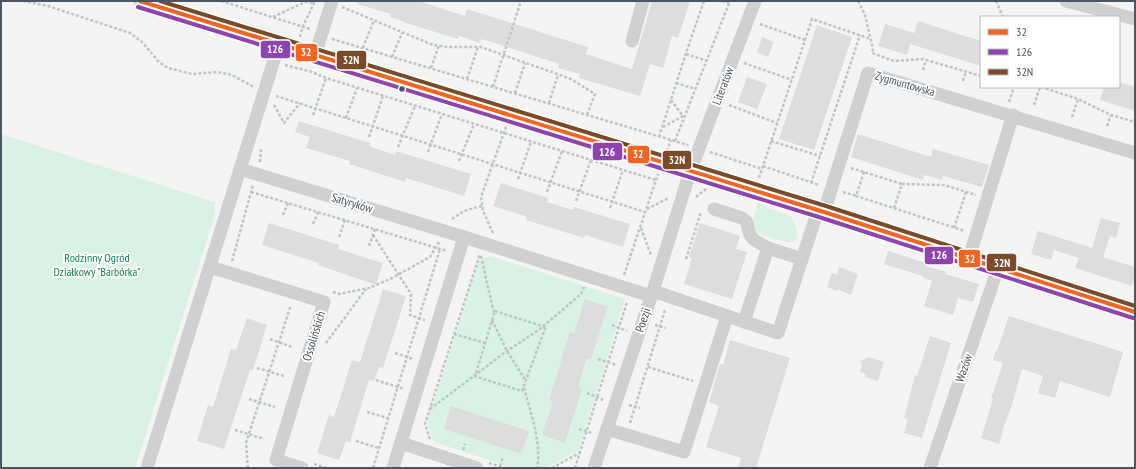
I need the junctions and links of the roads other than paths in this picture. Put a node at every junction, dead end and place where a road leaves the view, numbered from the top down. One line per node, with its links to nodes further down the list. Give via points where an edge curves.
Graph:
1 (140, 1): 6 (street)
2 (643, 1): 8 (street)
3 (756, 1): 14 (street, Literatów)
4 (1066, 1): 7 (street)
5 (337, 4): 10 (street)
6 (172, 6): 9 (street)
7 (1135, 19)
8 (632, 41)
9 (279, 44): 10 (street); 13 (street)
10 (315, 55): 14 (street)
11 (1010, 110): 12 (street, Zygmuntowska); 16 (street, Zygmuntowska, via 868,73 835,190); 19 (street)
12 (1135, 153)
13 (240, 169): 17 (street, Satyryków); 21 (street)
14 (690, 172): 16 (street); 23 (street, Poezji)
15 (708, 209): 18 (street, via 742,218 747,222 751,238)
16 (821, 211): 19 (street); 20 (street, Zygmuntowska)
17 (464, 237): 23 (street, Satyryków); 28 (street)
18 (768, 248): 20 (street); 26 (street)
19 (969, 258): 22 (street)
20 (802, 259): 26 (street, Zygmuntowska, via 778,333)
21 (210, 267): 29 (street, Ossolińskich, via 324,302); 32 (street)
22 (998, 268): 24 (street); 35 (street, Wazów)
23 (652, 294): 25 (street, Satyryków); 27 (street, Poezji)
24 (1135, 312)
25 (728, 316): 26 (street, Satyryków); 27 (street, via 684,452)
26 (744, 322)
27 (607, 429): 34 (street, Poezji)
28 (401, 443): 31 (street); 33 (street)
29 (275, 464): 30 (street, Ossolińskich)
30 (305, 465)
31 (482, 465)
32 (147, 468)
33 (393, 468)
34 (594, 468)
35 (930, 468)

